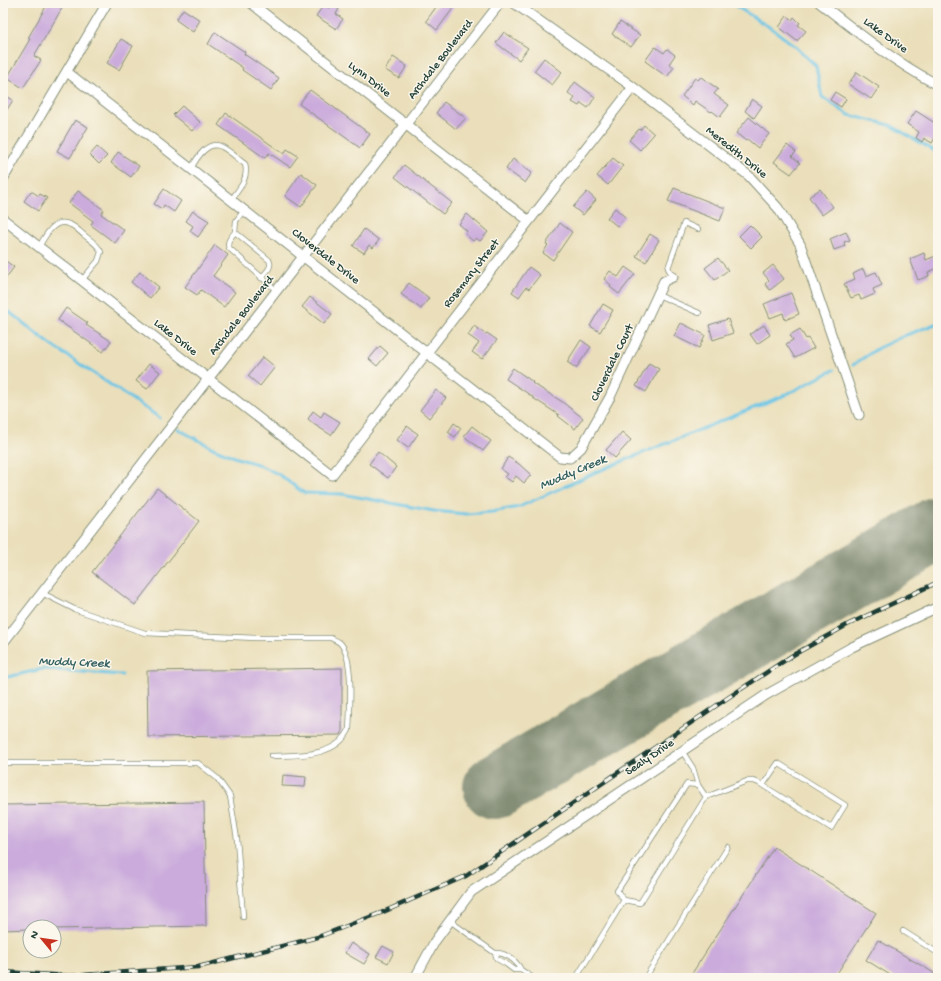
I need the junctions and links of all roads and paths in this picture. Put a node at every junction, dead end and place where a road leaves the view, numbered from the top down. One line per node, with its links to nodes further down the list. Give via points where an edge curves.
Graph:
1 (107, 3): 6 (street)
2 (251, 3): 9 (street, Lynn Drive)
3 (500, 3): 9 (street, Archdale Boulevard)
4 (514, 3): 8 (street, Meredith Drive)
5 (820, 3): 7 (street, Lake Drive, via 905,66)
6 (67, 72): 10 (street, Cloverdale Drive); 11 (street)
7 (938, 85)
8 (633, 87): 15 (street, Rosemary Street); 28 (street, Meredith Drive, via 749,176 778,208 800,244)
9 (406, 124): 15 (street, Lynn Drive); 19 (street, Archdale Boulevard)
10 (191, 169): 12 (street, Cloverdale Drive); 12 (lane, via 202,152 216,145 245,164 245,179)
11 (3, 179)
12 (231, 200): 13 (street, Cloverdale Drive)
13 (244, 210): 17 (lane, via 236,221); 19 (street, Cloverdale Drive)
14 (3, 219): 18 (street, Lake Drive)
15 (529, 221): 26 (street, Rosemary Street)
16 (698, 229): 20 (lane, via 684,223 668,268)
17 (234, 232): 21 (lane, via 229,240 229,248); 21 (lane, via 269,260 270,267)
18 (39, 247): 22 (street, Lake Drive); 22 (lane, via 55,225 60,223 71,225 97,245 101,252 98,261)
19 (304, 256): 23 (street, Archdale Boulevard); 26 (street, Cloverdale Drive)
20 (673, 277): 24 (street, Cloverdale Court, via 664,281)
21 (261, 278): 23 (lane)
22 (82, 281): 27 (street, Lake Drive)
23 (277, 291): 27 (street, Archdale Boulevard)
24 (658, 295): 25 (lane); 29 (street, Cloverdale Court, via 610,397 580,448)
25 (699, 313)
26 (427, 352): 29 (street, Cloverdale Drive, via 560,457); 30 (street, Rosemary Street)
27 (208, 379): 30 (street, Lake Drive); 31 (street, Archdale Boulevard)
28 (859, 415)
29 (570, 458)
30 (332, 475)
31 (42, 593): 33 (street, Archdale Boulevard); 35 (lane, via 74,610 145,633 256,638 331,638 341,643 347,653 350,680 349,730 345,738 337,745 312,754)
32 (938, 607): 34 (street, Sealy Drive, via 852,647 766,695)
33 (3, 643)
34 (682, 751): 37 (lane, via 693,768); 43 (street, Sealy Drive, via 471,892)
35 (270, 756)
36 (3, 763): 42 (lane, via 198,763 217,778 230,796 237,839)
37 (698, 785): 39 (lane); 41 (lane, via 687,784 617,891)
38 (763, 785): 38 (lane, via 831,828 846,805 778,763); 39 (lane, via 747,781)
39 (706, 797): 41 (lane, via 640,902)
40 (728, 846): 49 (lane)
41 (624, 900): 48 (lane)
42 (243, 917)
43 (450, 921): 46 (street, Sealy Drive, via 435,941); 47 (lane, via 495,953 497,959)
44 (903, 931): 45 (lane)
45 (938, 952)
46 (415, 978)
47 (533, 978)
48 (576, 978)
49 (645, 978)

